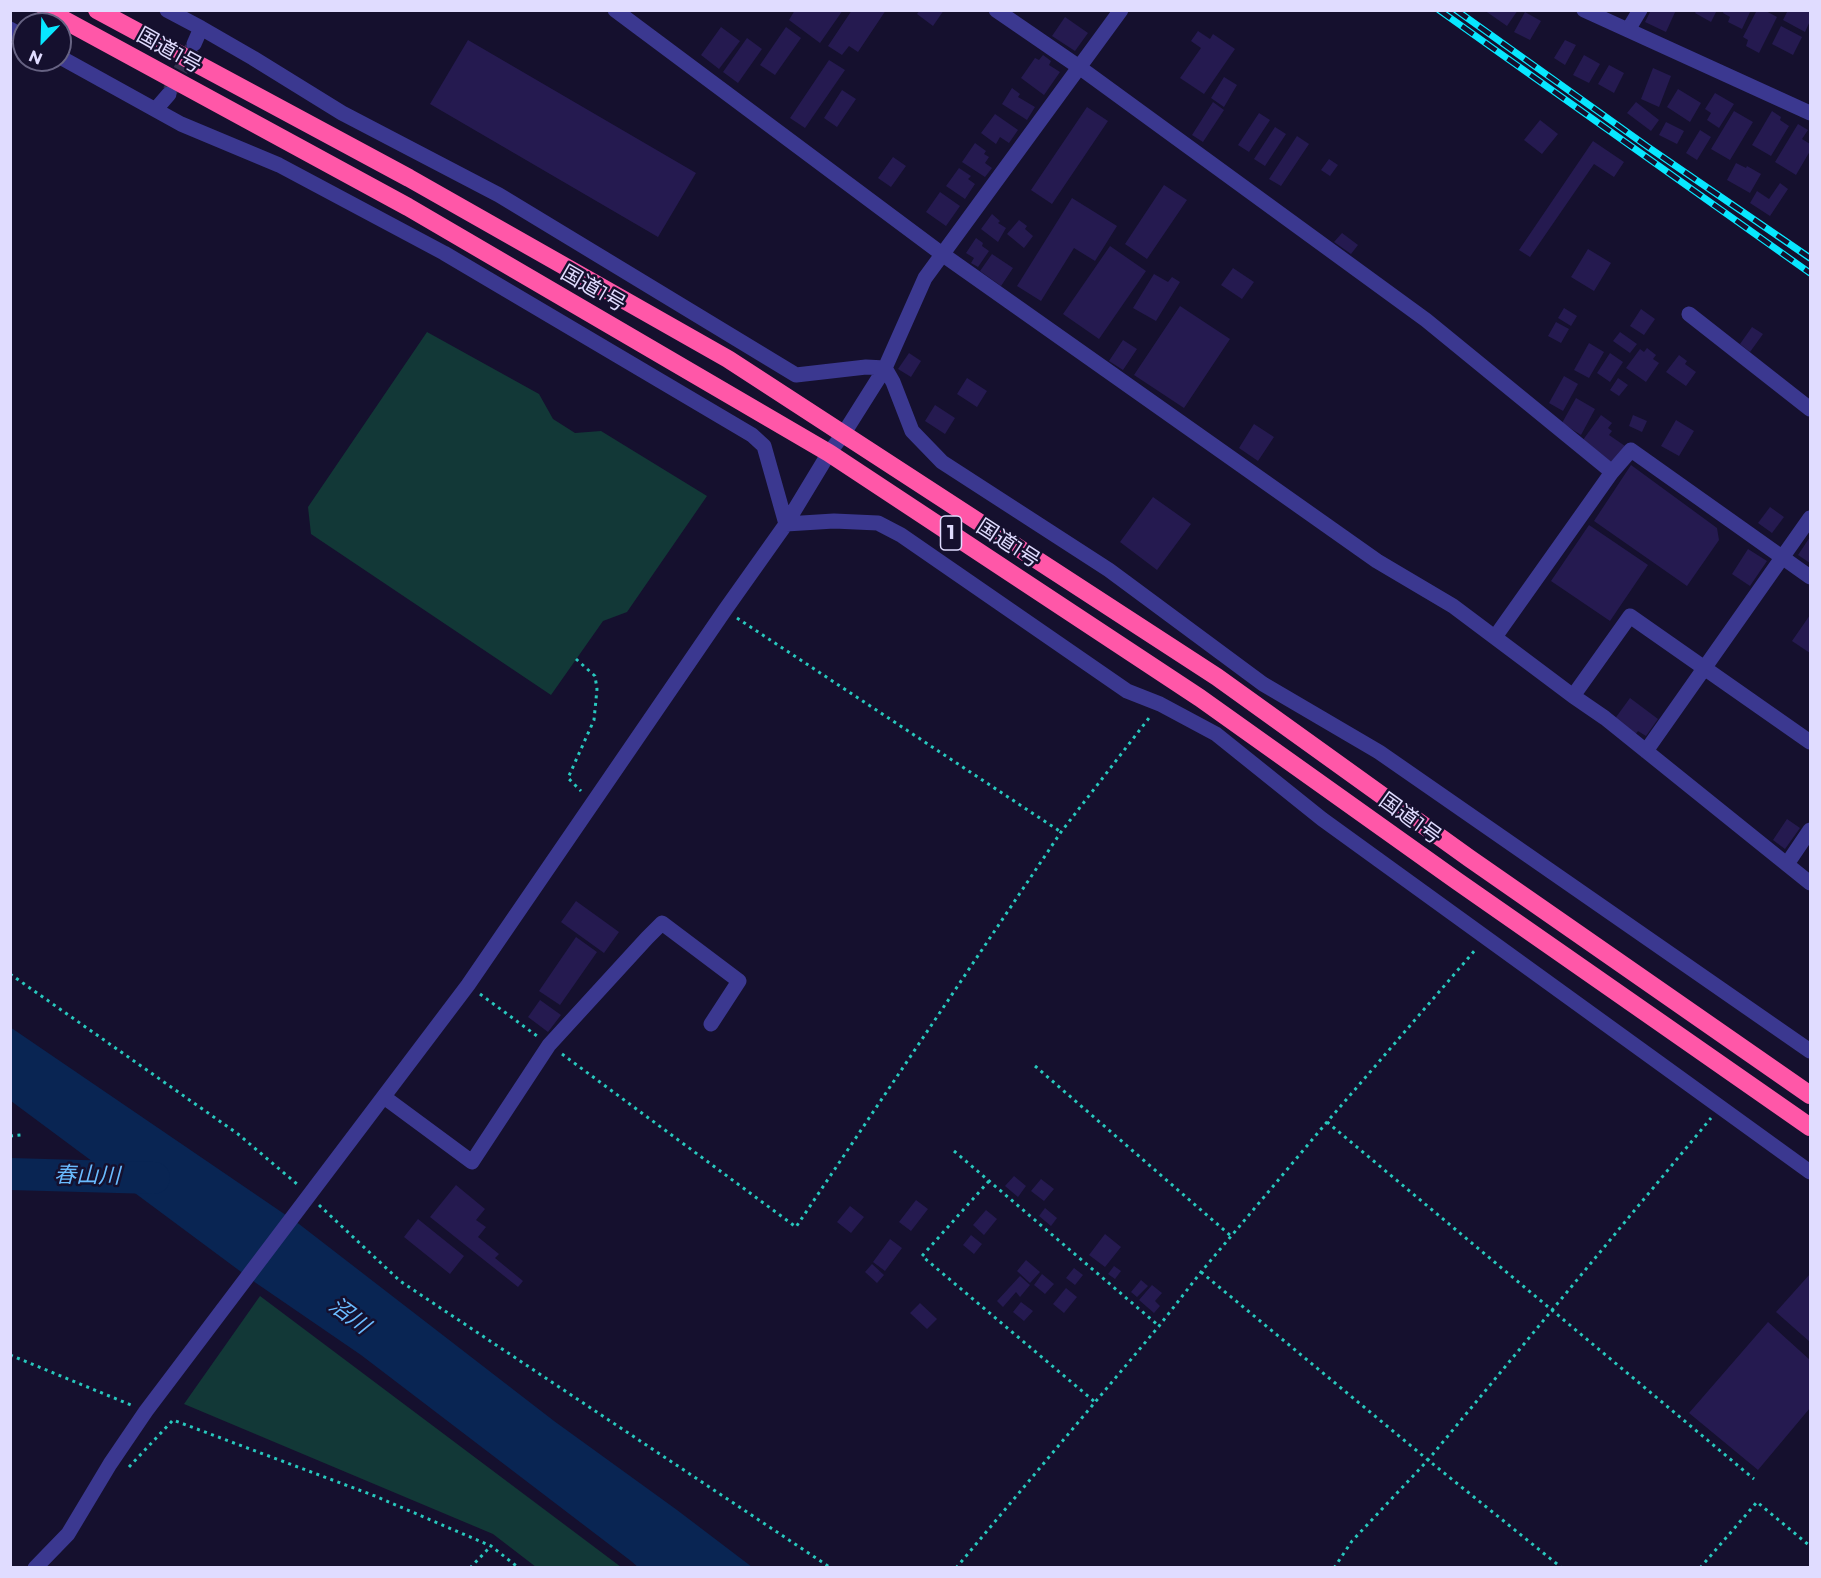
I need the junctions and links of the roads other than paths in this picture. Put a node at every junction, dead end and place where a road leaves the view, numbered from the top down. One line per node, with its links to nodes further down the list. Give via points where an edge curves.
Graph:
1 (46, 10): 22 (highway, 国道1号 / 1, via 408,207)
2 (97, 10): 21 (highway, 国道1号 / 1, via 410,178 728,359)
3 (167, 10): 9 (street)
4 (615, 10): 17 (street)
5 (996, 10): 13 (street)
6 (1121, 10): 13 (street)
7 (1584, 10): 10 (street)
8 (1640, 10): 10 (street)
9 (201, 28): 11 (street); 19 (street, via 342,113 499,195 796,375)
10 (1628, 30): 16 (street)
11 (194, 44)
12 (72, 64): 15 (street)
13 (1079, 67): 17 (street); 23 (street, via 1426,320)
14 (169, 94): 15 (street)
15 (156, 110): 25 (street, via 279,165 444,253 752,435 764,446)
16 (1810, 113)
17 (942, 254): 19 (street, via 925,278); 28 (street, via 1377,561 1453,606)
18 (1689, 315): 20 (street)
19 (885, 368): 21 (street); 37 (street, via 912,431 942,462 1109,570 1263,684 1386,757)
20 (1810, 409)
21 (844, 433): 22 (street); 38 (highway, 国道1号 / 1, via 1217,677)
22 (829, 453): 25 (street); 40 (highway, 国道1号 / 1, via 1200,698)
23 (1612, 472): 26 (street, via 1631,450); 28 (street)
24 (1810, 518): 26 (street)
25 (786, 524): 39 (street, via 468,985); 41 (street, via 878,523 1127,691 1216,734 1322,819)
26 (1783, 557): 27 (street); 29 (street)
27 (1810, 577)
28 (1495, 637): 30 (street)
29 (1704, 668): 30 (street, via 1630,616); 31 (street); 32 (street)
30 (1573, 696): 32 (street)
31 (1810, 742)
32 (1646, 751): 34 (street)
33 (1810, 830): 34 (street)
34 (1787, 864): 35 (street)
35 (1810, 883)
36 (711, 1024): 39 (street, via 740,981 662,923 549,1045 472,1162)
37 (1810, 1051)
38 (1810, 1095)
39 (384, 1097): 42 (street, via 146,1411 68,1534)
40 (1810, 1127)
41 (1810, 1172)
42 (35, 1568)

